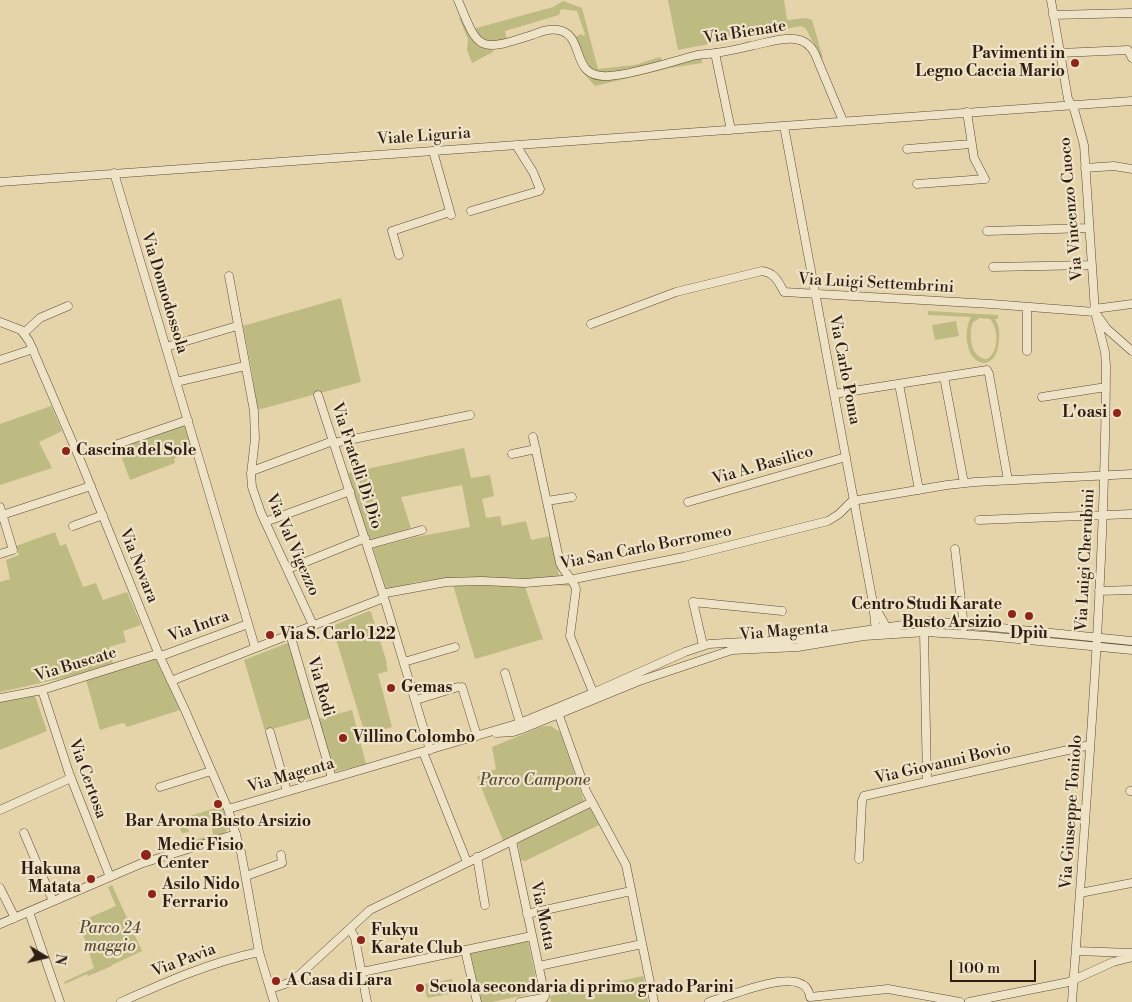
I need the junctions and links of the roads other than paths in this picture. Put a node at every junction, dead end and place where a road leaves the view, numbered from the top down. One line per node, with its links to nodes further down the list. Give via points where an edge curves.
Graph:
1 (458, 0): 6 (street, Via Bienate, via 472,34 482,43 501,45 550,30 561,30 574,42 584,68 596,76 615,76)
2 (1051, 0): 4 (street, Via Vincenzo Cuoco)
3 (1132, 13): 4 (street)
4 (1053, 15): 5 (street, Via Vincenzo Cuoco)
5 (1060, 52): 7 (street, via 1126,50); 9 (street, Via Vincenzo Cuoco)
6 (715, 53): 11 (street, Via Bienate, via 789,39 806,43 816,54); 13 (street)
7 (1132, 58)
8 (1132, 101): 9 (street)
9 (1072, 105): 10 (street); 18 (street, Via Vincenzo Cuoco, via 1083,140)
10 (967, 112): 11 (street); 14 (street)
11 (843, 122): 12 (street, Viale Liguria)
12 (784, 126): 13 (street, Viale Liguria); 30 (street, Via Carlo Poma)
13 (731, 130): 15 (street, Viale Liguria)
14 (971, 144): 16 (street); 22 (street, via 975,162 985,179)
15 (516, 145): 17 (street, Viale Liguria); 23 (street, via 535,175 540,191)
16 (907, 149)
17 (433, 151): 20 (street, Viale Liguria); 26 (street, via 450,214 392,231)
18 (1085, 168): 19 (street, via 1114,166); 24 (street, Via Vincenzo Cuoco)
19 (1132, 169)
20 (114, 173): 21 (street, Viale Liguria); 40 (street, Via Domodossola)
21 (2, 181)
22 (917, 184)
23 (471, 211)
24 (1088, 228): 25 (street); 27 (street, Via Vincenzo Cuoco)
25 (987, 231)
26 (399, 255)
27 (1091, 265): 28 (street); 34 (street, Via Vincenzo Cuoco)
28 (993, 267)
29 (229, 276): 37 (street, Via Val Vigezzo)
30 (816, 295): 33 (street, Via Luigi Settembrini); 36 (street, Via Luigi Settembrini, via 784,292 775,276 762,271 676,292); 51 (street, Via Carlo Poma)
31 (1132, 304): 34 (street, Via Luigi Settembrini)
32 (68, 306): 38 (street, via 40,318)
33 (1027, 307): 34 (street, Via Luigi Settembrini); 42 (street)
34 (1094, 311): 39 (street); 44 (street, Via Vincenzo Cuoco)
35 (0, 322): 38 (street)
36 (591, 324)
37 (237, 326): 40 (street); 46 (street, Via Val Vigezzo)
38 (24, 333): 41 (street, Via Novara)
39 (1119, 340): 43 (street); 44 (street, via 1109,345)
40 (166, 347): 48 (street, Via Domodossola)
41 (33, 349): 45 (street); 67 (street, Via Novara)
42 (1027, 351)
43 (1132, 351)
44 (1105, 352): 50 (street, Via Vincenzo Cuoco)
45 (0, 360)
46 (245, 366): 48 (street); 62 (street, Via Val Vigezzo, via 255,423)
47 (944, 376): 49 (street); 65 (street, via 987,370); 66 (street)
48 (176, 382): 55 (street, Via Domodossola)
49 (899, 384): 51 (street); 68 (street)
50 (1106, 387): 53 (street); 64 (street, Via Luigi Cherubini)
51 (834, 394): 61 (street, Via Carlo Poma)
52 (318, 395): 57 (street, Via Fratelli Di Dio)
53 (1042, 396)
54 (470, 415): 57 (street)
55 (188, 420): 58 (street); 92 (street, Via Domodossola)
56 (533, 437): 59 (street)
57 (334, 442): 62 (street); 69 (street, Via Fratelli Di Dio)
58 (115, 445)
59 (536, 449): 60 (street); 72 (street)
60 (512, 454)
61 (846, 456): 71 (street, Via Carlo Poma); 73 (street, Via A. Basilico)
62 (252, 471): 80 (street, Via Val Vigezzo, via 253,492)
63 (1132, 474): 64 (street)
64 (1104, 476): 65 (street); 77 (street, Via Luigi Cherubini)
65 (1008, 480): 66 (street)
66 (964, 483): 68 (street)
67 (90, 486): 76 (street, Via Novara); 78 (street)
68 (919, 490): 71 (street)
69 (350, 491): 80 (street); 83 (street, Via Fratelli Di Dio)
70 (572, 496): 72 (street)
71 (854, 501): 87 (street, Via San Carlo Borromeo, via 836,517 826,521 684,557); 95 (street, Via Carlo Poma, via 873,603)
72 (547, 502): 87 (street, via 561,565)
73 (688, 502)
74 (0, 507): 78 (street)
75 (1132, 514): 77 (street)
76 (102, 515): 81 (street); 107 (street, Via Novara)
77 (1102, 516): 79 (street); 89 (street, Via Luigi Cherubini)
78 (2, 520): 85 (street, via 13,550)
79 (980, 520)
80 (265, 522): 86 (street, Via Val Vigezzo)
81 (73, 526)
82 (422, 530): 83 (street, Via Fratelli Di Dio)
83 (366, 542): 86 (street); 90 (street, Via Fratelli Di Dio)
84 (955, 549): 93 (street)
85 (0, 554)
86 (288, 569): 94 (street, Via Val Vigezzo)
87 (569, 578): 90 (street, Via San Carlo Borromeo, via 525,582 446,582); 112 (street, via 576,592 570,636)
88 (1132, 590): 89 (street)
89 (1099, 591): 99 (street, Via Luigi Cherubini)
90 (384, 596): 94 (street, Via San Carlo Borromeo); 108 (street, Via Fratelli Di Dio)
91 (782, 611): 101 (street, via 693,602)
92 (248, 624): 105 (street, Via Domodossola); 107 (street, Via Intra)
93 (964, 624): 95 (street, Via Magenta, via 931,621); 98 (street); 99 (street, Via Magenta)
94 (313, 625): 97 (street, Via San Carlo Borromeo)
95 (882, 631): 96 (street, Via Magenta); 103 (street, Via Magenta, via 805,646)
96 (924, 632): 98 (street, Via Magenta); 124 (street)
97 (290, 634): 105 (street, Via San Carlo Borromeo); 123 (street, Via Rodi)
98 (964, 634): 104 (street, Via Magenta)
99 (1096, 637): 100 (street, Via Magenta); 104 (street, Via Luigi Cherubini)
100 (1132, 641)
101 (703, 645): 103 (street, Via Magenta); 112 (street, Via Magenta)
102 (455, 646): 108 (street)
103 (734, 646): 112 (street, Via Magenta)
104 (1096, 646): 106 (street, Via Magenta); 119 (street, Via Giuseppe Toniolo)
105 (255, 648): 110 (street, Via San Carlo Borromeo)
106 (1132, 650)
107 (159, 655): 110 (street, Via Novara); 111 (street, Via Buscate)
108 (404, 662): 114 (street, Via Fratelli Di Dio)
109 (505, 673): 116 (street)
110 (171, 681): 121 (street, Via Novara)
111 (42, 690): 113 (street, Via Buscate); 122 (street, Via Certosa)
112 (594, 696): 115 (street, Via Magenta)
113 (0, 698)
114 (416, 700): 118 (street, via 460,687); 120 (street, Via Fratelli Di Dio)
115 (558, 711): 116 (street, Via Magenta); 127 (street)
116 (521, 726): 118 (street, Via Magenta)
117 (270, 732): 126 (street)
118 (477, 736): 120 (street, Via Magenta)
119 (1090, 745): 124 (street, Via Giovanni Bovio); 142 (street, Via Giuseppe Toniolo)
120 (427, 751): 123 (street, Via Magenta); 136 (street, Via Fratelli Di Dio)
121 (212, 771): 125 (street); 128 (street, Via Novara)
122 (71, 778): 129 (street); 137 (street, Via Certosa)
123 (332, 778): 126 (street, Via Magenta)
124 (927, 782): 135 (street, Via Giovanni Bovio, via 863,797)
125 (160, 787)
126 (287, 791): 128 (street, Via Magenta)
127 (592, 802): 132 (street); 141 (street, via 624,862)
128 (228, 809): 131 (street, Via Novara)
129 (0, 810)
130 (24, 833): 143 (street)
131 (236, 834): 137 (street); 138 (street, Via Novara)
132 (512, 841): 134 (street); 146 (street, Via Motta)
133 (281, 855): 138 (street, via 282,863)
134 (476, 858): 136 (street); 144 (street)
135 (859, 858)
136 (467, 862): 149 (street, via 370,910)
137 (110, 876): 143 (street)
138 (246, 876): 154 (street, Via Novara)
139 (1132, 883): 142 (street)
140 (0, 888): 147 (street)
141 (631, 891): 146 (street); 151 (street)
142 (1080, 893): 153 (street, Via Giuseppe Toniolo)
143 (53, 901): 145 (street)
144 (485, 905)
145 (29, 912): 147 (street); 162 (street)
146 (527, 914): 150 (street, Via Motta)
147 (15, 918): 148 (street)
148 (0, 924)
149 (350, 928): 158 (street); 160 (street, via 294,980)
150 (532, 936): 152 (street); 157 (street, Via Motta)
151 (642, 944): 157 (street); 168 (street)
152 (465, 950): 158 (street); 166 (street)
153 (1076, 951): 155 (street); 159 (street, Via Giuseppe Toniolo)
154 (259, 952): 160 (street, Via Novara); 163 (street, Via Pavia, via 220,962)
155 (1132, 953)
156 (1132, 957): 159 (street)
157 (538, 966): 167 (street, Via Motta, via 545,996)
158 (362, 972): 165 (street)
159 (1073, 981): 171 (street); 172 (street, Via Giuseppe Toniolo)
160 (270, 989): 164 (street, Via Novara)
161 (811, 1000): 169 (street, via 804,986 786,981); 170 (street, via 888,989)
162 (60, 1002)
163 (121, 1002)
164 (274, 1002)
165 (368, 1002)
166 (477, 1002)
167 (520, 1002)
168 (654, 1002)
169 (709, 1002)
170 (960, 1002)
171 (970, 1002)
172 (1072, 1002)

